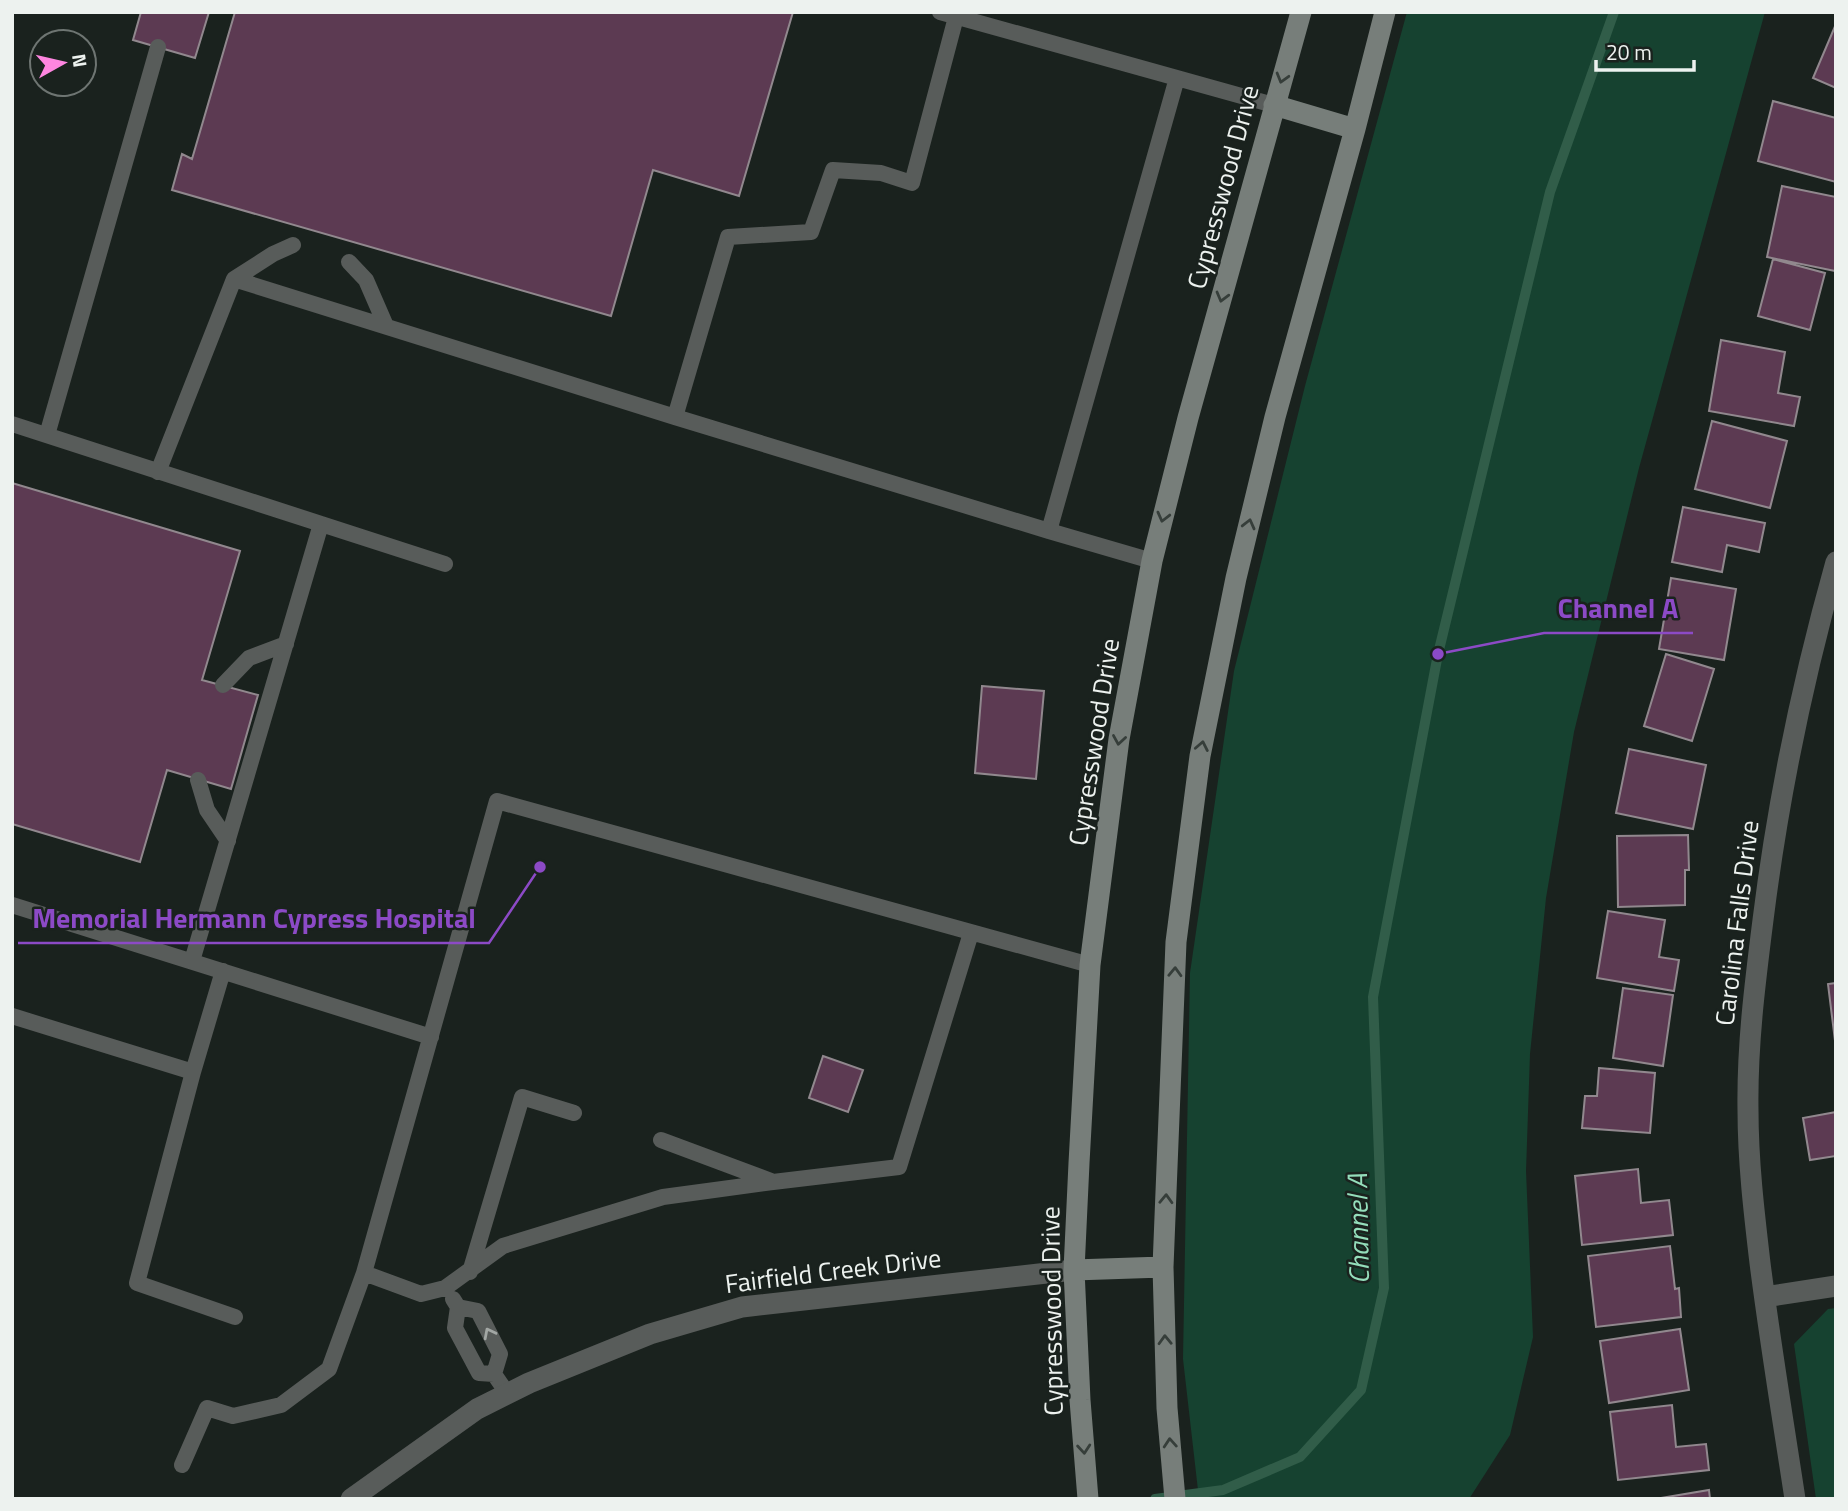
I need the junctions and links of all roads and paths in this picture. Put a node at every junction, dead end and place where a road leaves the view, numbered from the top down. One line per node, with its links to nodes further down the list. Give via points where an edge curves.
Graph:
1 (1301, 12): 6 (main road, Cypresswood Drive, one-way to 6)
2 (1385, 12): 7 (main road)
3 (948, 14): 5 (lane); 12 (lane, via 912,183 881,173 833,170 811,232 728,237)
4 (158, 47): 14 (lane)
5 (1177, 78): 6 (lane); 17 (lane)
6 (1275, 105): 7 (main road); 18 (main road, Cypresswood Drive, one-way to 18)
7 (1355, 129): 36 (main road, one-way to 7, via 1176,942 1200,756 1275,417)
8 (293, 245): 10 (lane)
9 (349, 262): 11 (lane, via 366,281)
10 (234, 279): 11 (lane); 15 (lane)
11 (386, 326): 12 (lane)
12 (675, 417): 17 (lane)
13 (12, 424): 14 (lane)
14 (47, 435): 15 (lane)
15 (158, 471): 16 (lane)
16 (321, 524): 20 (lane); 21 (lane)
17 (1049, 531): 18 (lane)
18 (1152, 561): 28 (main road, Cypresswood Drive, one-way to 28, via 1119,740)
19 (1836, 562): 42 (street, Carolina Falls Drive, via 1818,625 1771,853 1755,981 1747,1112)
20 (445, 564)
21 (286, 643): 22 (lane, via 249,658); 24 (lane)
22 (223, 685)
23 (198, 780): 24 (lane, via 207,810)
24 (228, 841): 27 (lane)
25 (12, 905): 27 (lane)
26 (971, 933): 28 (lane); 31 (lane, via 497,801); 35 (lane, via 899,1167)
27 (192, 961): 29 (lane)
28 (1090, 965): 37 (main road, Cypresswood Drive)
29 (223, 971): 31 (lane); 32 (lane)
30 (12, 1016): 32 (lane)
31 (431, 1037): 39 (lane)
32 (192, 1072): 44 (lane, via 136,1283)
33 (574, 1113): 38 (lane, via 522,1097)
34 (661, 1140): 35 (lane)
35 (773, 1182): 38 (lane, via 663,1197 503,1246)
36 (1163, 1267): 37 (main road); 50 (main road, one-way to 36)
37 (1074, 1270): 46 (street, Fairfield Creek Drive, via 741,1307 650,1334); 49 (main road, Cypresswood Drive, one-way to 49)
38 (470, 1272): 41 (lane)
39 (364, 1273): 41 (lane, via 421,1294); 47 (lane, via 329,1369 281,1405 233,1416 207,1408)
40 (1836, 1286): 42 (street)
41 (446, 1289): 43 (lane)
42 (1765, 1297): 51 (street, Carolina Falls Drive)
43 (458, 1307): 45 (lane, via 455,1328 479,1373); 45 (lane, one-way to 43, via 500,1354 478,1311)
44 (235, 1317)
45 (494, 1374): 46 (lane)
46 (507, 1393): 48 (street, Fairfield Creek Drive, via 477,1409)
47 (182, 1465)
48 (351, 1499)
49 (1088, 1499)
50 (1175, 1499)
51 (1795, 1499)

